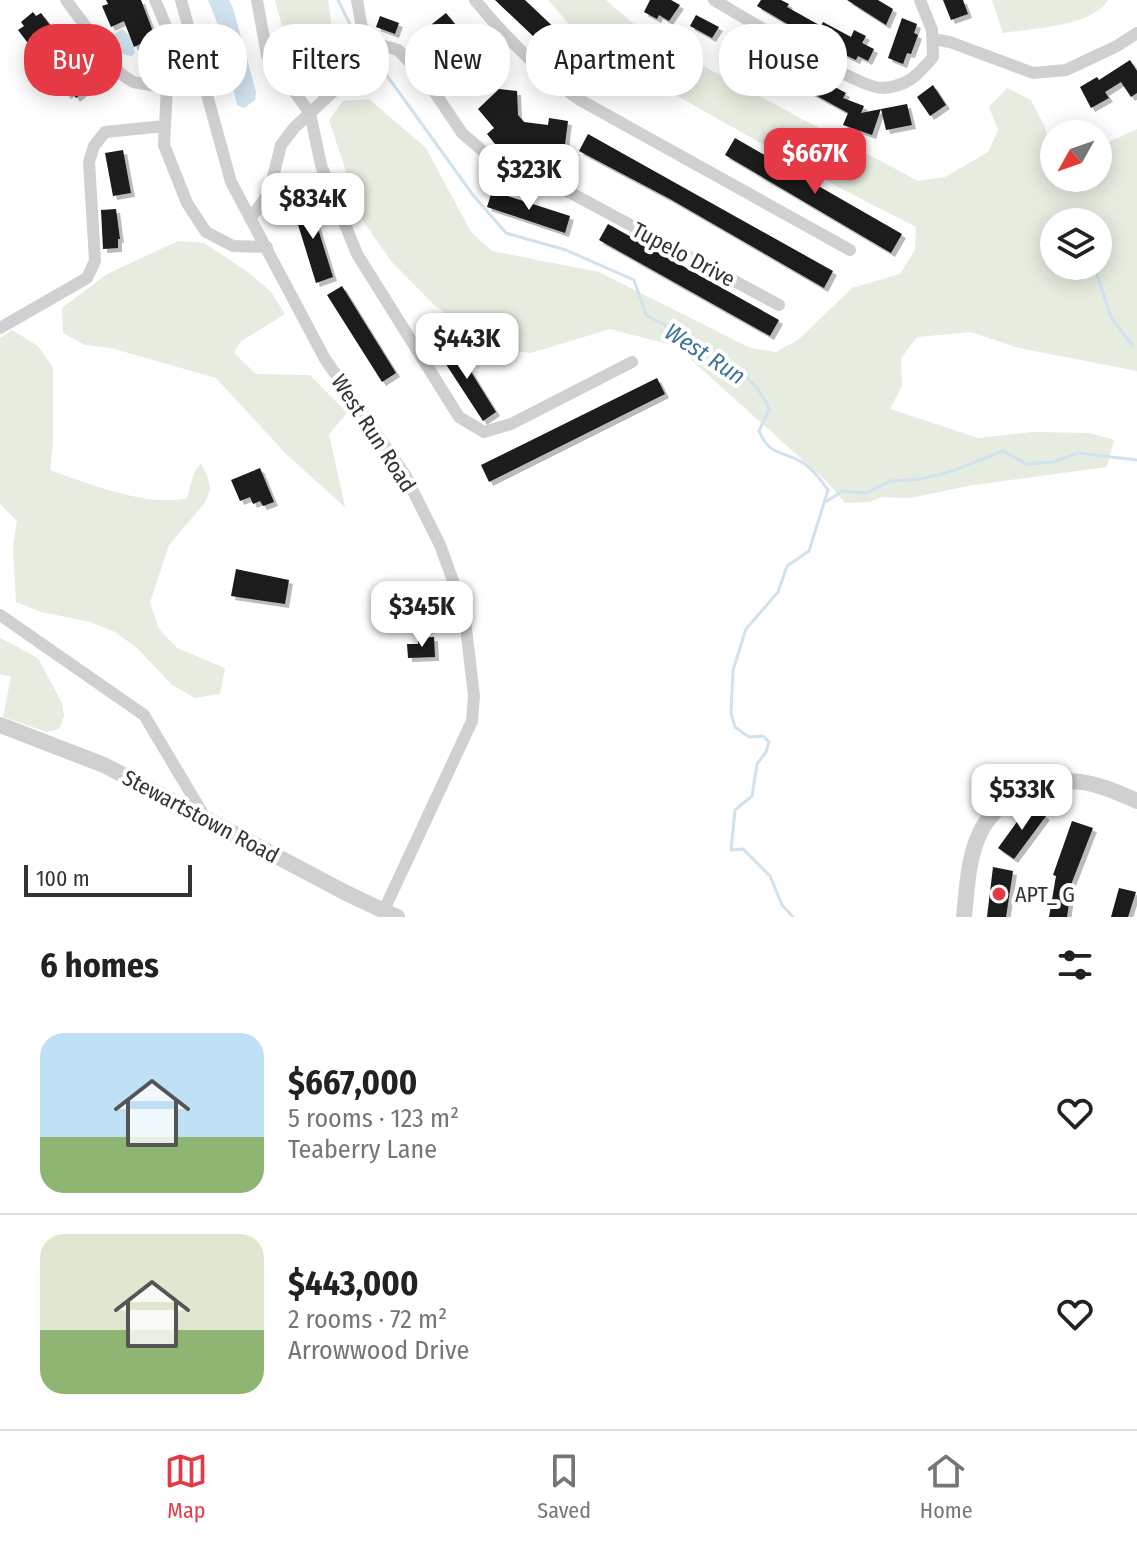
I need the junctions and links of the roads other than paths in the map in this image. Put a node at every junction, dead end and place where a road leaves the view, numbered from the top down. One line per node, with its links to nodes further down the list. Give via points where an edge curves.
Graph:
1 (66, 0): 14 (street, via 121,74)
2 (155, 0): 9 (street)
3 (181, 0): 19 (street, West Run Road, via 223,157)
4 (257, 0): 17 (street, via 267,55)
5 (357, 0): 10 (street)
6 (475, 0): 21 (street, via 553,82)
7 (714, 0): 12 (street, via 880,89 914,79 933,57)
8 (920, 0): 12 (street)
9 (165, 24)
10 (361, 24)
11 (1137, 33): 12 (street, via 1066,70 1033,73)
12 (933, 39)
13 (389, 47): 22 (street, Tupelo Drive, via 425,78 462,133 490,157 571,193)
14 (138, 83)
15 (167, 96): 18 (street)
16 (328, 96): 17 (street)
17 (310, 113): 19 (street, via 281,145 269,193); 24 (street, via 321,165 357,254 459,417 484,432 511,424)
18 (165, 126): 20 (street, via 164,145 187,203 206,232 233,246); 23 (street, via 105,132 89,162 95,261 87,278)
19 (250, 219): 20 (street, West Run Road)
20 (267, 247): 29 (street, West Run Road, via 325,359 405,475 440,545 464,611 472,721)
21 (850, 250)
22 (779, 305)
23 (0, 328)
24 (632, 362)
25 (0, 615): 28 (street, via 144,715)
26 (0, 725): 28 (street, Stewartstown Road, via 104,765)
27 (1137, 801): 30 (street, via 1068,780 1016,795 992,815 978,839)
28 (206, 819): 29 (street, Stewartstown Road)
29 (387, 915)
30 (964, 917)

